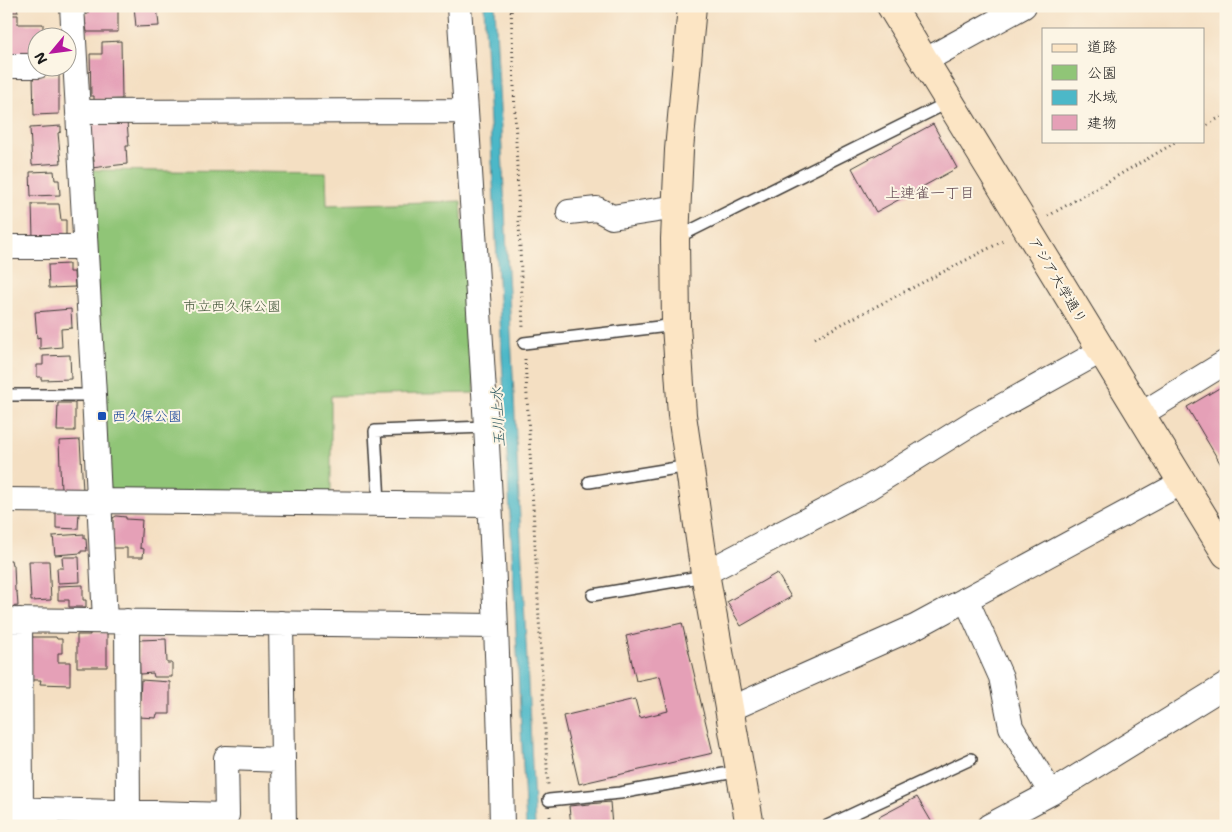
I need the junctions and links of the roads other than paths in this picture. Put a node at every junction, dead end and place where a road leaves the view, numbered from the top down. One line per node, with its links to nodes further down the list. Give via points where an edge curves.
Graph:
1 (72, 6): 6 (street)
2 (459, 6): 12 (street)
3 (692, 6): 14 (street)
4 (890, 6): 7 (street, アジア大学通り)
5 (1024, 6): 7 (street)
6 (72, 28)
7 (924, 61): 11 (street, アジア大学通り)
8 (6, 66): 9 (street)
9 (28, 66)
10 (73, 78): 13 (street)
11 (949, 102): 16 (lane); 21 (street, アジア大学通り, via 1018,233)
12 (466, 111): 13 (street); 26 (street)
13 (78, 112): 18 (street)
14 (677, 207): 15 (street, via 612,217 597,209); 16 (street)
15 (569, 212)
16 (675, 239): 19 (street)
17 (6, 247): 18 (street)
18 (85, 247): 24 (street)
19 (676, 325): 20 (lane); 27 (street)
20 (524, 343)
21 (1101, 351): 25 (street, アジア大学通り); 35 (street, via 977,420 868,488)
22 (1226, 362): 25 (street)
23 (6, 395): 24 (lane)
24 (94, 395): 31 (street)
25 (1140, 415): 29 (street, アジア大学通り)
26 (486, 427): 32 (lane, via 375,431); 33 (street)
27 (689, 466): 28 (lane); 35 (street)
28 (589, 482)
29 (1181, 483): 34 (street, アジア大学通り); 37 (street)
30 (6, 500): 31 (street)
31 (99, 500): 32 (street); 39 (street)
32 (379, 502): 33 (street)
33 (490, 504): 41 (street)
34 (1226, 554)
35 (705, 573): 36 (lane, via 693,578); 43 (street)
36 (594, 595)
37 (966, 599): 43 (street, via 915,627); 47 (street, via 1001,677 1011,727)
38 (13, 620): 39 (street); 49 (street)
39 (116, 621): 40 (street); 50 (street)
40 (281, 623): 41 (street); 45 (street)
41 (496, 626): 52 (street)
42 (1226, 685): 47 (street)
43 (728, 710): 46 (street)
44 (971, 759): 54 (lane)
45 (283, 760): 50 (street, via 226,758 227,815); 51 (street)
46 (740, 770): 48 (lane, via 620,793); 53 (street)
47 (1051, 793): 55 (street)
48 (549, 800)
49 (13, 809): 50 (street)
50 (128, 812)
51 (284, 826)
52 (502, 826)
53 (750, 826)
54 (827, 826)
55 (989, 826)

